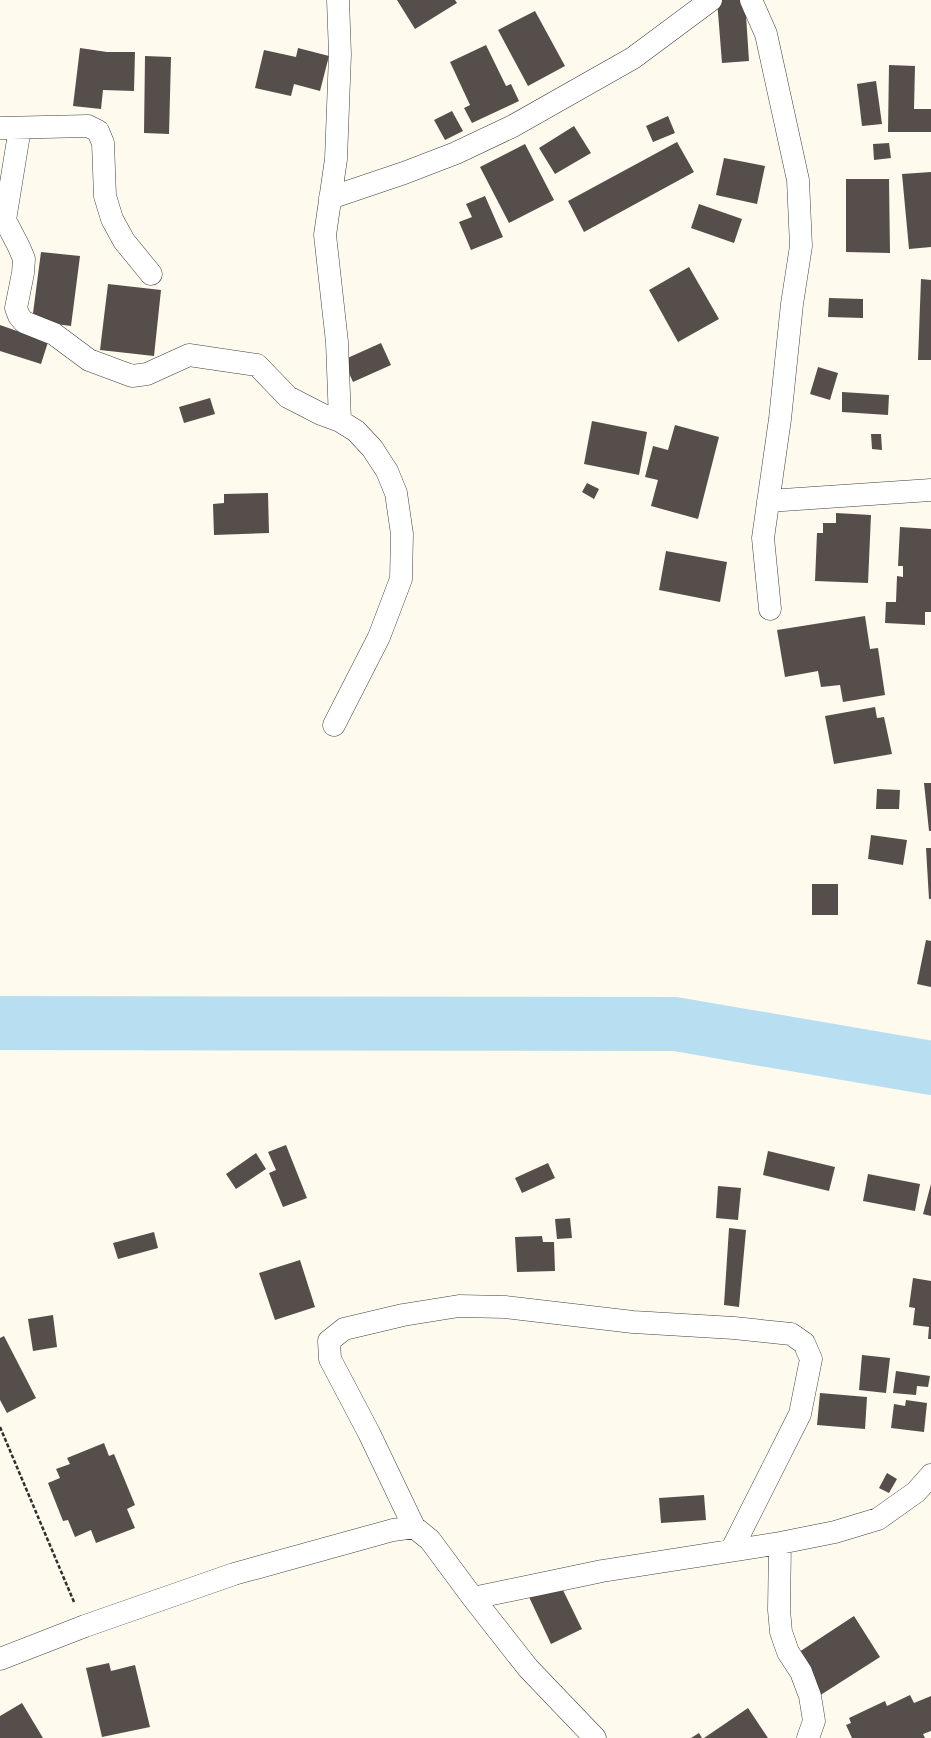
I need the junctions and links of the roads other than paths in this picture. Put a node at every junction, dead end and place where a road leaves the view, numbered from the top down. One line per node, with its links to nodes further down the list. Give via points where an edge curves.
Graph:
1 (338, 0): 5 (street, via 340,54 336,159)
2 (711, 0): 5 (street, via 633,58 513,126 456,153)
3 (751, 0): 9 (street, via 766,34 798,180 801,246)
4 (10, 128): 6 (street, via 88,126 98,131 103,143 105,196 112,219 124,241); 7 (street, via 5,220 24,259 24,273 16,308 24,322 54,334 89,360 132,376 147,374 189,355 257,365 288,397)
5 (330, 198): 7 (street, via 325,235 337,342)
6 (151, 274)
7 (340, 421): 11 (street, via 356,431 372,448 387,471 396,493 402,534 401,579 379,637)
8 (931, 490): 9 (street)
9 (768, 501): 10 (street, via 762,538)
10 (770, 610)
11 (334, 725)
12 (931, 1475): 14 (street, via 916,1492 878,1519 835,1532)
13 (414, 1526): 15 (street, via 330,1359 329,1341 344,1329 403,1315 459,1306 505,1308 633,1322 791,1334 804,1343 811,1358 800,1414); 16 (street, via 430,1540); 17 (street, via 234,1574)
14 (780, 1543): 15 (street); 19 (street, via 781,1632 810,1696 814,1721)
15 (732, 1549): 16 (street, via 602,1571)
16 (473, 1598): 18 (street, via 528,1668)
17 (0, 1659)
18 (595, 1738)
19 (808, 1738)

